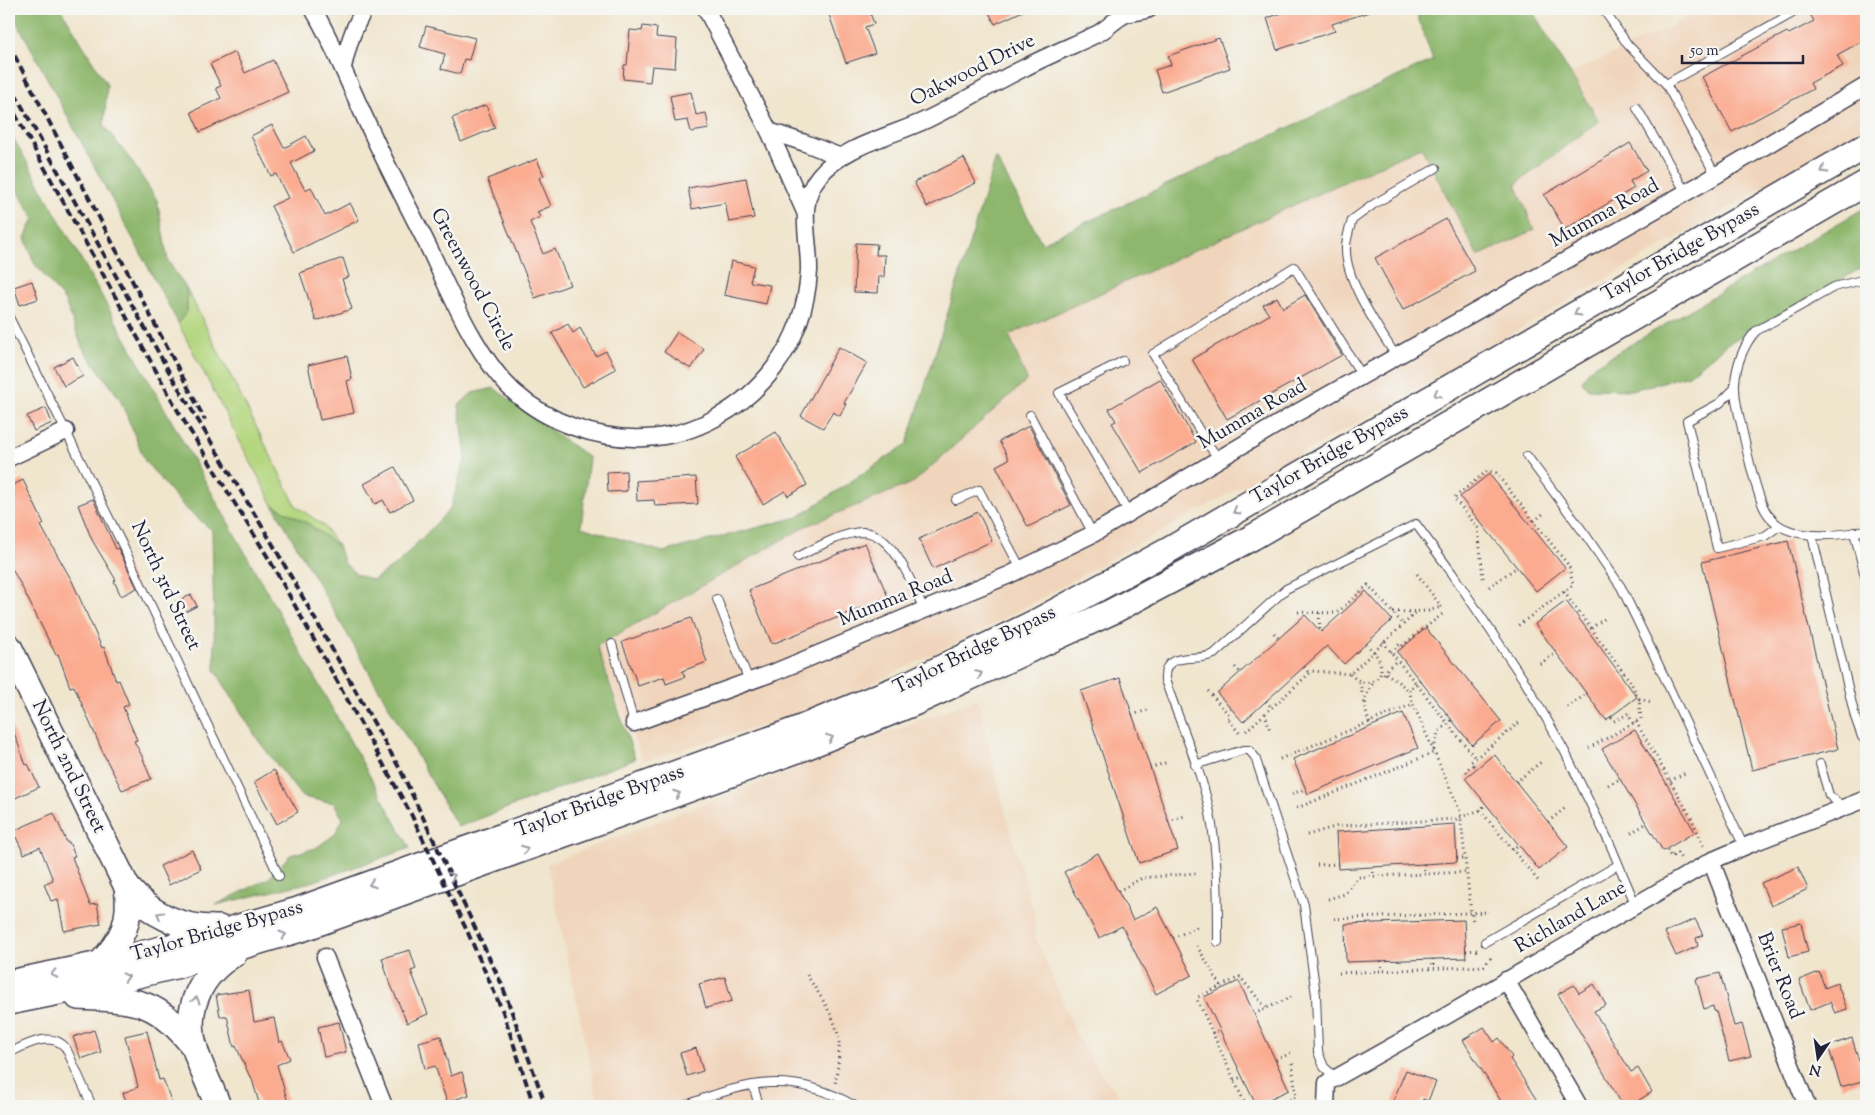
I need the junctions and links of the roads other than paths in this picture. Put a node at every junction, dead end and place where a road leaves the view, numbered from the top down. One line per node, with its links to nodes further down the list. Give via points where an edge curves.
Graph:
1 (313, 9): 8 (street, Greenwood Circle)
2 (365, 9): 8 (street, via 348,41)
3 (706, 9): 12 (street)
4 (1149, 9): 7 (street, Oakwood Drive, via 1133,14)
5 (1603, 9): 9 (lane, via 1628,45)
6 (1800, 9): 9 (lane)
7 (1122, 11): 14 (street, Oakwood Drive, via 1099,33 1024,67 924,121)
8 (343, 67): 19 (street, Greenwood Circle, via 371,132 446,284 487,357 514,391 531,404 585,431 632,438 680,432 719,416 757,388 789,344 803,310 809,268)
9 (1666, 84): 16 (lane)
10 (1866, 86): 16 (street, Mumma Road)
11 (1637, 108): 18 (lane)
12 (769, 131): 14 (street); 19 (street)
13 (1866, 146): 58 (main road, Taylor Bridge Bypass, one-way to 58, via 1169,550 972,654 852,709 354,890)
14 (841, 157): 19 (street, Greenwood Circle, via 811,188)
15 (1436, 168): 22 (lane, via 1352,220 1346,247 1354,284)
16 (1716, 176): 18 (street, Mumma Road)
17 (1866, 183): 58 (main road, Taylor Bridge Bypass, one-way to 17, via 361,908 803,748 923,699 1052,640 1253,537)
18 (1686, 193): 22 (street, Mumma Road)
19 (805, 212)
20 (1866, 280): 25 (lane, via 1834,287 1756,331 1749,338 1739,361)
21 (9, 317): 27 (lane, North 3rd Street)
22 (1397, 358): 24 (street, Mumma Road)
23 (1123, 362): 32 (lane, via 1059,393)
24 (1363, 377): 30 (street, Mumma Road); 30 (lane, via 1294,267 1154,354)
25 (1735, 388): 33 (lane, via 1748,458 1761,499 1771,519); 33 (lane, via 1720,403 1688,420 1717,548 1765,536)
26 (1030, 415): 36 (lane)
27 (66, 431): 29 (street); 55 (lane, North 3rd Street)
28 (1527, 456): 52 (lane, via 1621,587)
29 (9, 458)
30 (1219, 459): 32 (street, Mumma Road)
31 (956, 500): 39 (lane, via 979,490)
32 (1129, 513): 36 (street, Mumma Road)
33 (1779, 526): 37 (lane)
34 (1866, 530): 35 (lane)
35 (1854, 532): 37 (lane); 40 (lane)
36 (1092, 534): 39 (street, Mumma Road)
37 (1812, 535): 47 (lane, via 1855,717)
38 (798, 557): 42 (lane, via 852,534 861,532 879,536 906,573)
39 (1021, 569): 42 (street, Mumma Road)
40 (1866, 576)
41 (717, 599): 45 (lane)
42 (924, 610): 45 (street, Mumma Road)
43 (612, 644): 46 (lane)
44 (9, 648): 56 (main road, North 2nd Street)
45 (748, 681): 46 (street, Mumma Road)
46 (634, 723)
47 (1866, 740)
48 (1820, 764): 51 (lane, via 1828,795)
49 (1195, 765): 54 (lane, via 1165,680 1170,662 1214,654 1286,589 1416,524 1525,682 1565,752); 59 (lane, via 1209,812 1217,858); 69 (lane, via 1243,750 1248,750 1255,757 1304,906 1316,995 1318,1052 1324,1067)
50 (1866, 799): 51 (street, Richland Lane)
51 (1844, 808): 52 (street, Richland Lane)
52 (1744, 847): 53 (street, Richland Lane)
53 (1708, 856): 57 (street, Richland Lane); 79 (street, Brier Road)
54 (1618, 865): 57 (lane); 60 (lane)
55 (279, 876)
56 (127, 887): 58 (main road, one-way to 56, via 174,922 148,908); 62 (main road, via 129,903 125,928)
57 (1636, 906): 63 (street, Richland Lane)
58 (244, 937): 62 (main road, Taylor Bridge Bypass); 65 (main road, Taylor Bridge Bypass, one-way to 58, via 175,966); 67 (main road, one-way to 58, via 192,1018 200,988)
59 (1218, 942)
60 (1485, 942)
61 (325, 957): 73 (street)
62 (100, 964): 64 (main road, Taylor Bridge Bypass, one-way to 64)
63 (1506, 980): 69 (street, Richland Lane); 78 (street)
64 (9, 982)
65 (44, 995): 66 (main road, Taylor Bridge Bypass); 67 (main road, via 116,999 147,1006 172,1022)
66 (9, 1002)
67 (195, 1048): 72 (main road)
68 (9, 1053): 71 (lane, via 48,1039 61,1042)
69 (1336, 1078): 77 (street, via 1327,1083)
70 (752, 1085): 74 (lane); 75 (lane); 76 (lane, via 787,1082 804,1085)
71 (92, 1106)
72 (218, 1106)
73 (384, 1106)
74 (684, 1106)
75 (759, 1106)
76 (855, 1106)
77 (1326, 1106)
78 (1579, 1106)
79 (1807, 1106)

